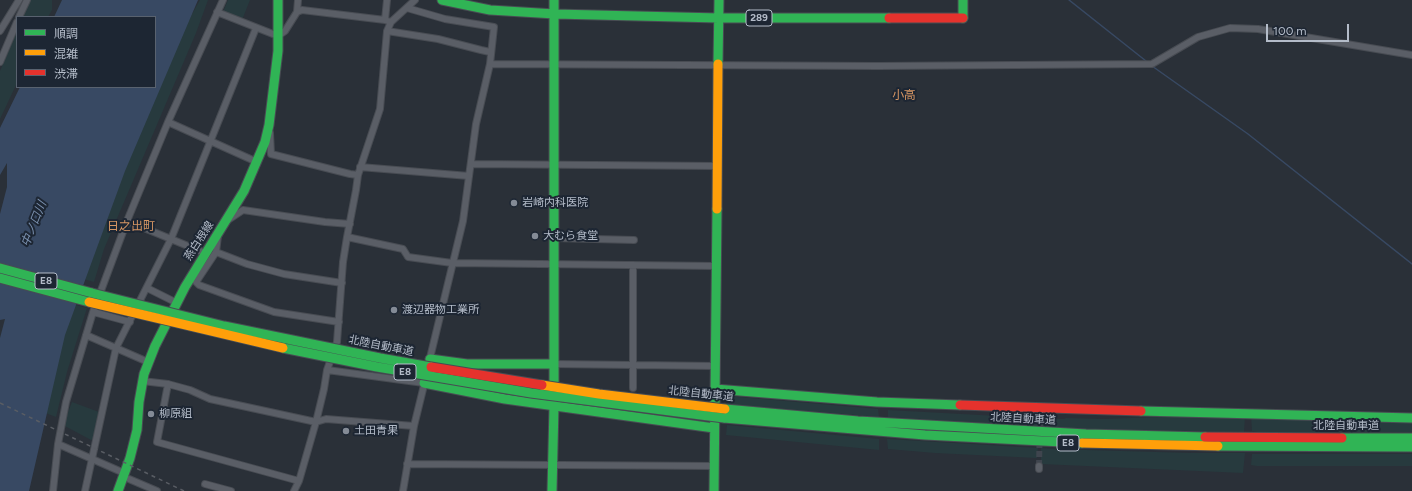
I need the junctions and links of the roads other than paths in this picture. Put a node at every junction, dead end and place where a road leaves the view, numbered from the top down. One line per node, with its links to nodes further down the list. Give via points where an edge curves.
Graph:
1 (19, 0): 21 (street)
2 (26, 0): 16 (street)
3 (223, 0): 13 (street)
4 (278, 0): 23 (main road, 燕白根線)
5 (298, 0): 14 (street)
6 (387, 0): 18 (street)
7 (415, 0): 12 (street)
8 (442, 0): 15 (main road, 289, via 490,10)
9 (554, 0): 15 (main road)
10 (719, 0): 17 (main road)
11 (963, 0): 17 (main road, 289, via 963,18)
12 (407, 8): 18 (street); 24 (street, via 445,19 494,27)
13 (217, 12): 20 (street); 30 (street)
14 (297, 12): 18 (street, via 302,10); 23 (street, via 285,31)
15 (555, 14): 17 (main road, 289); 28 (main road)
16 (19, 16)
17 (719, 18): 29 (main road)
18 (388, 21): 22 (street)
19 (16, 24): 26 (street)
20 (256, 28): 23 (street); 32 (street)
21 (0, 31)
22 (387, 32): 24 (street, via 438,38); 37 (street, via 380,109)
23 (278, 36): 31 (main road, 燕白根線)
24 (490, 52): 27 (street)
25 (1412, 54): 29 (street, via 1258,29 1230,28 1198,37 1152,64)
26 (0, 62)
27 (490, 64): 28 (street); 34 (street, via 476,124)
28 (555, 65): 29 (street); 35 (main road)
29 (718, 66): 36 (main road)
30 (168, 122): 32 (street); 40 (street)
31 (269, 125): 33 (main road, 燕白根線); 38 (street, via 271,154)
32 (211, 141): 33 (street); 46 (street)
33 (258, 162): 41 (main road, 燕白根線)
34 (471, 164): 35 (street); 39 (street)
35 (555, 165): 36 (street); 45 (main road)
36 (717, 166): 53 (main road)
37 (360, 167): 38 (street); 39 (street)
38 (358, 175): 42 (street)
39 (469, 176): 50 (street, via 463,221)
40 (127, 221): 46 (street); 59 (street)
41 (225, 223): 42 (street, via 243,210); 43 (main road, 燕白根線)
42 (350, 224): 44 (street)
43 (218, 233): 48 (street); 49 (main road, 燕白根線)
44 (347, 237): 50 (street, via 403,249 408,257); 56 (street)
45 (554, 238): 47 (street); 51 (main road)
46 (171, 239): 49 (street); 57 (street)
47 (634, 240)
48 (216, 252): 56 (street, via 284,274); 61 (street, via 196,282 199,285 274,312)
49 (205, 253): 58 (main road, 燕白根線)
50 (452, 263): 51 (street); 64 (street)
51 (554, 264): 52 (street); 66 (main road)
52 (633, 265): 53 (street); 67 (street)
53 (716, 266): 68 (main road)
54 (0, 268): 82 (main road, 北陸自動車道 / E8, bridge, via 92,294 217,324 380,358 592,393 725,409 874,422 1086,434)
55 (0, 278): 84 (main road, 北陸自動車道 / E8, bridge, via 141,315 311,354 530,393 724,418 917,435 1055,442 1221,447)
56 (342, 284): 61 (street)
57 (147, 288): 58 (street); 60 (street)
58 (177, 303): 65 (main road, 燕白根線)
59 (93, 312): 60 (street); 62 (street)
60 (130, 322): 63 (street)
61 (339, 322): 69 (street, via 337,342)
62 (86, 335): 63 (street); 83 (street, via 66,402)
63 (116, 348): 65 (street); 85 (street)
64 (430, 360): 66 (main road, via 467,364); 71 (street)
65 (148, 362): 70 (main road, 燕白根線)
66 (553, 364): 67 (street); 75 (main road)
67 (633, 366): 68 (street); 73 (street)
68 (716, 366): 74 (main road)
69 (327, 370): 71 (street); 79 (street)
70 (142, 381): 72 (street); 89 (main road, 燕白根線, via 137,430)
71 (424, 383): 75 (main road); 80 (street)
72 (168, 384): 79 (street, via 210,399); 90 (street, via 157,442)
73 (633, 388)
74 (715, 389): 76 (main road, via 877,402); 81 (main road)
75 (554, 406): 81 (main road); 87 (main road)
76 (1040, 409): 77 (main road); 78 (street)
77 (1412, 418)
78 (1040, 421)
79 (316, 422): 80 (street, via 326,420); 90 (street)
80 (414, 426): 86 (street)
81 (714, 428): 88 (main road)
82 (1412, 438)
83 (58, 444): 85 (street); 92 (street)
84 (1412, 447)
85 (92, 459): 89 (street); 93 (street)
86 (407, 464): 87 (street); 98 (street)
87 (552, 464): 88 (street); 99 (main road)
88 (714, 466): 100 (main road)
89 (127, 476): 94 (main road, 燕白根線); 95 (street)
90 (299, 481): 97 (street)
91 (205, 484): 96 (street)
92 (53, 491)
93 (85, 491)
94 (118, 491)
95 (157, 491)
96 (231, 491)
97 (294, 491)
98 (402, 491)
99 (552, 491)
100 (714, 491)

